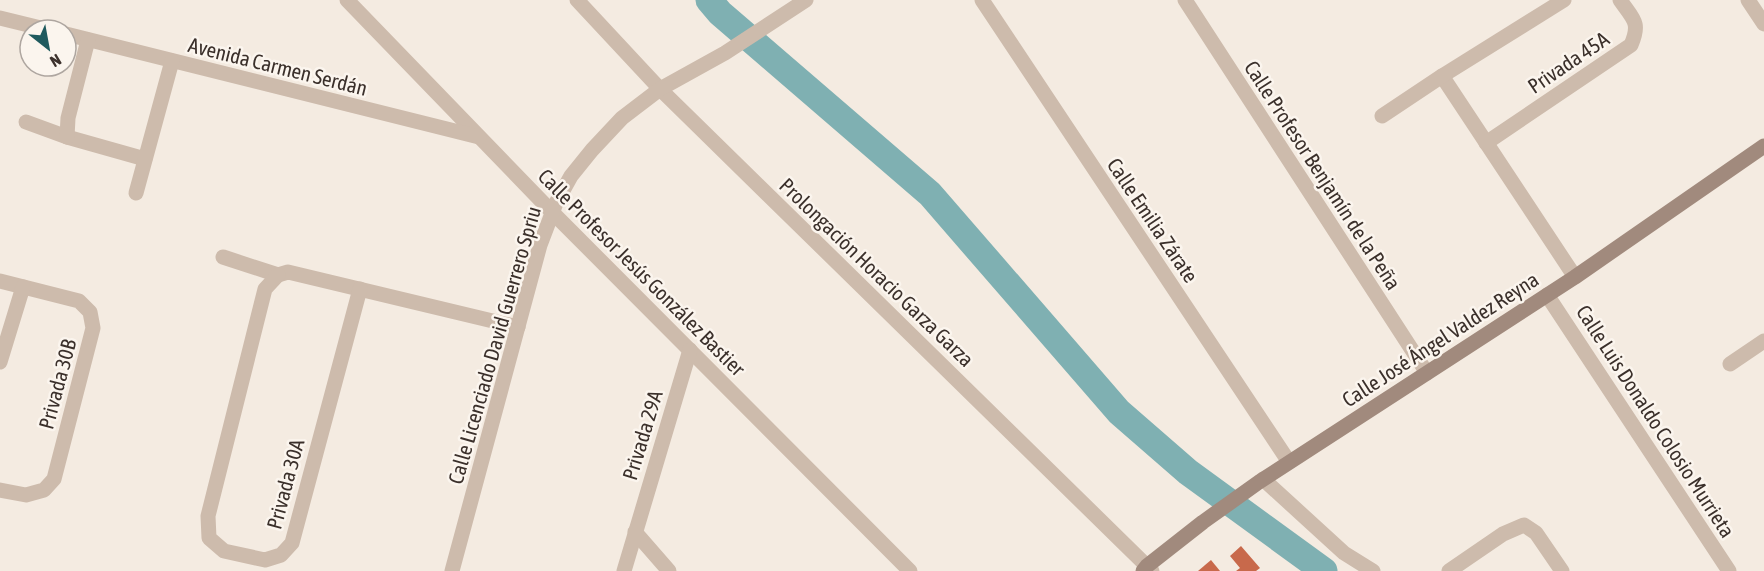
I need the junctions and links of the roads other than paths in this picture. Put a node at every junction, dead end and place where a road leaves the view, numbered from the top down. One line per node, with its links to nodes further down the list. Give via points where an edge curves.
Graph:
1 (347, 0): 20 (street, Calle Profesor Jesús González Bastier)
2 (577, 0): 16 (street, Prolongación Horacio Garza Garza)
3 (982, 0): 39 (street, Calle Emilia Zárate)
4 (1185, 0): 38 (street, Calle Profesor Benjamín de la Peña)
5 (1564, 0): 15 (street)
6 (1620, 0): 21 (street, Privada 45A, via 1635,22 1631,45)
7 (1748, 0): 11 (street)
8 (796, 2): 16 (street, Calle Licenciado David Guerrero Spriu, via 725,53)
9 (0, 18): 10 (street)
10 (18, 22)
11 (1764, 24)
12 (78, 37): 13 (street, Avenida Carmen Serdán)
13 (88, 40): 14 (street, Avenida Carmen Serdán); 19 (street, via 68,118)
14 (172, 61): 20 (street, Avenida Carmen Serdán); 23 (street)
15 (1442, 76): 17 (street); 21 (street)
16 (660, 88): 25 (street, Calle Licenciado David Guerrero Spriu, via 622,118 592,150 571,176); 43 (street, Prolongación Horacio Garza Garza)
17 (1382, 116)
18 (26, 122): 19 (street)
19 (67, 137): 23 (street)
20 (481, 138): 25 (street, Calle Profesor Jesús González Bastier)
21 (1486, 143): 28 (street)
22 (1764, 146): 28 (street, Calle José Ángel Valdez Reyna)
23 (145, 159): 24 (street)
24 (136, 193)
25 (552, 212): 33 (street, Calle Licenciado David Guerrero Spriu); 35 (street, Calle Profesor Jesús González Bastier)
26 (223, 257): 27 (street)
27 (278, 275): 31 (street, via 288,272); 31 (street, Privada 30A, via 265,289 208,516 209,538 224,551 265,560 281,555 292,543)
28 (1575, 277): 32 (street, Calle José Ángel Valdez Reyna)
29 (0, 281): 30 (street, Privada 30B)
30 (23, 287): 36 (street); 41 (street, Privada 30B, via 79,301 90,312 93,328 54,479 44,490 26,495)
31 (360, 289): 33 (street)
32 (1547, 295): 38 (street, Calle José Ángel Valdez Reyna); 51 (street, Calle Luis Donaldo Colosio Murrieta)
33 (518, 327): 44 (street, Calle Licenciado David Guerrero Spriu)
34 (1764, 341): 37 (street)
35 (690, 350): 42 (street, Privada 29A); 47 (street, Calle Profesor Jesús González Bastier)
36 (0, 362)
37 (1730, 364)
38 (1427, 373): 39 (street, Calle José Ángel Valdez Reyna)
39 (1289, 462): 40 (street, Calle José Ángel Valdez Reyna)
40 (1261, 481): 43 (street, Calle José Ángel Valdez Reyna, via 1203,522); 48 (street, via 1344,553)
41 (0, 490)
42 (635, 532): 45 (street, Privada 29A); 46 (street)
43 (1148, 569)
44 (452, 571)
45 (624, 571)
46 (669, 571)
47 (910, 571)
48 (1373, 571)
49 (1449, 571): 50 (street, via 1503,534 1524,525 1536,533)
50 (1562, 571)
51 (1729, 571)

